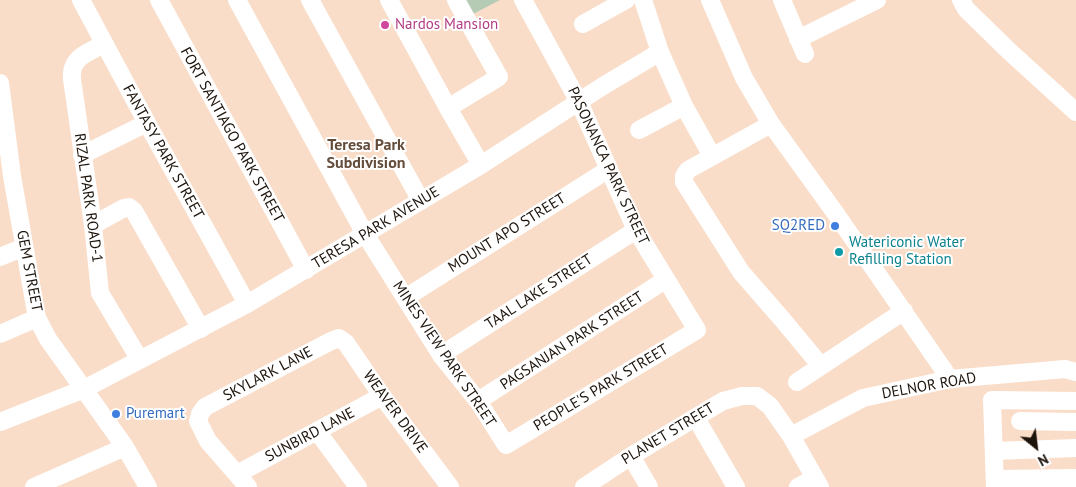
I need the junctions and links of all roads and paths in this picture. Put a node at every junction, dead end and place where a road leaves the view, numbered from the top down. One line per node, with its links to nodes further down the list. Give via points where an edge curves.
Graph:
1 (81, 0): 16 (street, FANTASY PARK STREET)
2 (158, 0): 38 (street, FORT SANTIAGO PARK STREET)
3 (237, 0): 35 (street, MINES VIEW PARK STREET)
4 (310, 0): 32 (street)
5 (389, 0): 22 (street)
6 (456, 0): 22 (street, via 499,77)
7 (523, 0): 19 (street, PASONANCA PARK STREET)
8 (626, 0): 14 (street)
9 (643, 0): 17 (street)
10 (710, 0): 25 (street, via 744,78)
11 (782, 0): 12 (street, via 801,47)
12 (877, 0)
13 (961, 0): 23 (street, via 1009,51)
14 (603, 5): 15 (street)
15 (583, 24)
16 (104, 44): 24 (street, FANTASY PARK STREET); 27 (street, RIZAL PARK ROAD-1, via 79,58 71,71)
17 (660, 52): 19 (street, TERESA PARK AVENUE); 21 (street)
18 (0, 83): 20 (street, GEM STREET)
19 (579, 102): 29 (street, TERESA PARK AVENUE); 30 (street, PASONANCA PARK STREET)
20 (2, 104): 31 (street, GEM STREET)
21 (684, 106): 26 (street); 28 (street)
22 (448, 108): 29 (street)
23 (1076, 112)
24 (146, 123): 27 (street); 41 (street, FANTASY PARK STREET)
25 (771, 124): 28 (street); 42 (street)
26 (639, 130)
27 (82, 155): 33 (street, RIZAL PARK ROAD-1)
28 (712, 156): 50 (street, via 688,170 684,182 741,272)
29 (481, 165): 32 (street, TERESA PARK AVENUE)
30 (609, 169): 34 (street, PASONANCA PARK STREET); 40 (street, MOUNT APO STREET)
31 (6, 179): 36 (street, GEM STREET)
32 (421, 201): 35 (street, TERESA PARK AVENUE)
33 (93, 225): 44 (street, via 124,208 134,211); 49 (street, RIZAL PARK ROAD-1, via 100,292)
34 (636, 230): 39 (street, PASONANCA PARK STREET); 48 (street, TAAL LAKE STREET)
35 (365, 234): 38 (street, TERESA PARK AVENUE); 40 (street, MINES VIEW PARK STREET)
36 (24, 247): 37 (street); 43 (street, GEM STREET)
37 (0, 257)
38 (306, 270): 41 (street, TERESA PARK AVENUE)
39 (666, 280): 45 (street, PASONANCA PARK STREET); 57 (street, PAGSANJAN PARK STREET)
40 (405, 298): 48 (street, MINES VIEW PARK STREET)
41 (247, 304): 44 (street, TERESA PARK AVENUE)
42 (904, 311): 50 (street); 52 (street)
43 (37, 318): 46 (street); 54 (street, GEM STREET)
44 (201, 328): 49 (street, TERESA PARK AVENUE)
45 (697, 330): 65 (street, PEOPLE'S PARK STREET)
46 (0, 334)
47 (339, 338): 55 (street, WEAVER DRIVE, via 346,343); 72 (street, SKYLARK LANE, via 205,408 200,414 198,421 208,441)
48 (441, 354): 57 (street, MINES VIEW PARK STREET)
49 (140, 360): 54 (street, TERESA PARK AVENUE)
50 (821, 366): 53 (street)
51 (1076, 372): 52 (street, DELNOR ROAD, via 1065,369)
52 (950, 379): 64 (street, DELNOR ROAD, via 863,398)
53 (797, 382)
54 (84, 389): 61 (street, TERESA PARK AVENUE); 66 (street, GEM STREET)
55 (382, 396): 63 (street, SUNBIRD LANE); 80 (street, WEAVER DRIVE)
56 (1019, 400): 58 (street); 60 (street); 69 (street, via 992,400)
57 (478, 401): 65 (street, MINES VIEW PARK STREET)
58 (1076, 401)
59 (696, 418): 64 (street, PLANET STREET, via 723,401 757,396 770,406); 70 (street, PLANET STREET); 83 (street)
60 (1020, 421): 62 (street); 68 (street)
61 (0, 422)
62 (1076, 422)
63 (317, 431): 72 (street, SUNBIRD LANE); 79 (street)
64 (791, 436): 73 (street)
65 (506, 446)
66 (125, 448): 77 (street); 78 (street, GEM STREET)
67 (1076, 448): 68 (street)
68 (1020, 450): 69 (street)
69 (994, 451): 74 (street)
70 (631, 456): 81 (street, PLANET STREET); 82 (street)
71 (1076, 478): 76 (street)
72 (243, 481)
73 (817, 482): 84 (street)
74 (995, 483): 75 (street)
75 (1017, 483): 76 (street)
76 (1041, 483)
77 (34, 487)
78 (148, 487)
79 (358, 487)
80 (450, 487)
81 (584, 487)
82 (648, 487)
83 (736, 487)
84 (798, 487)

